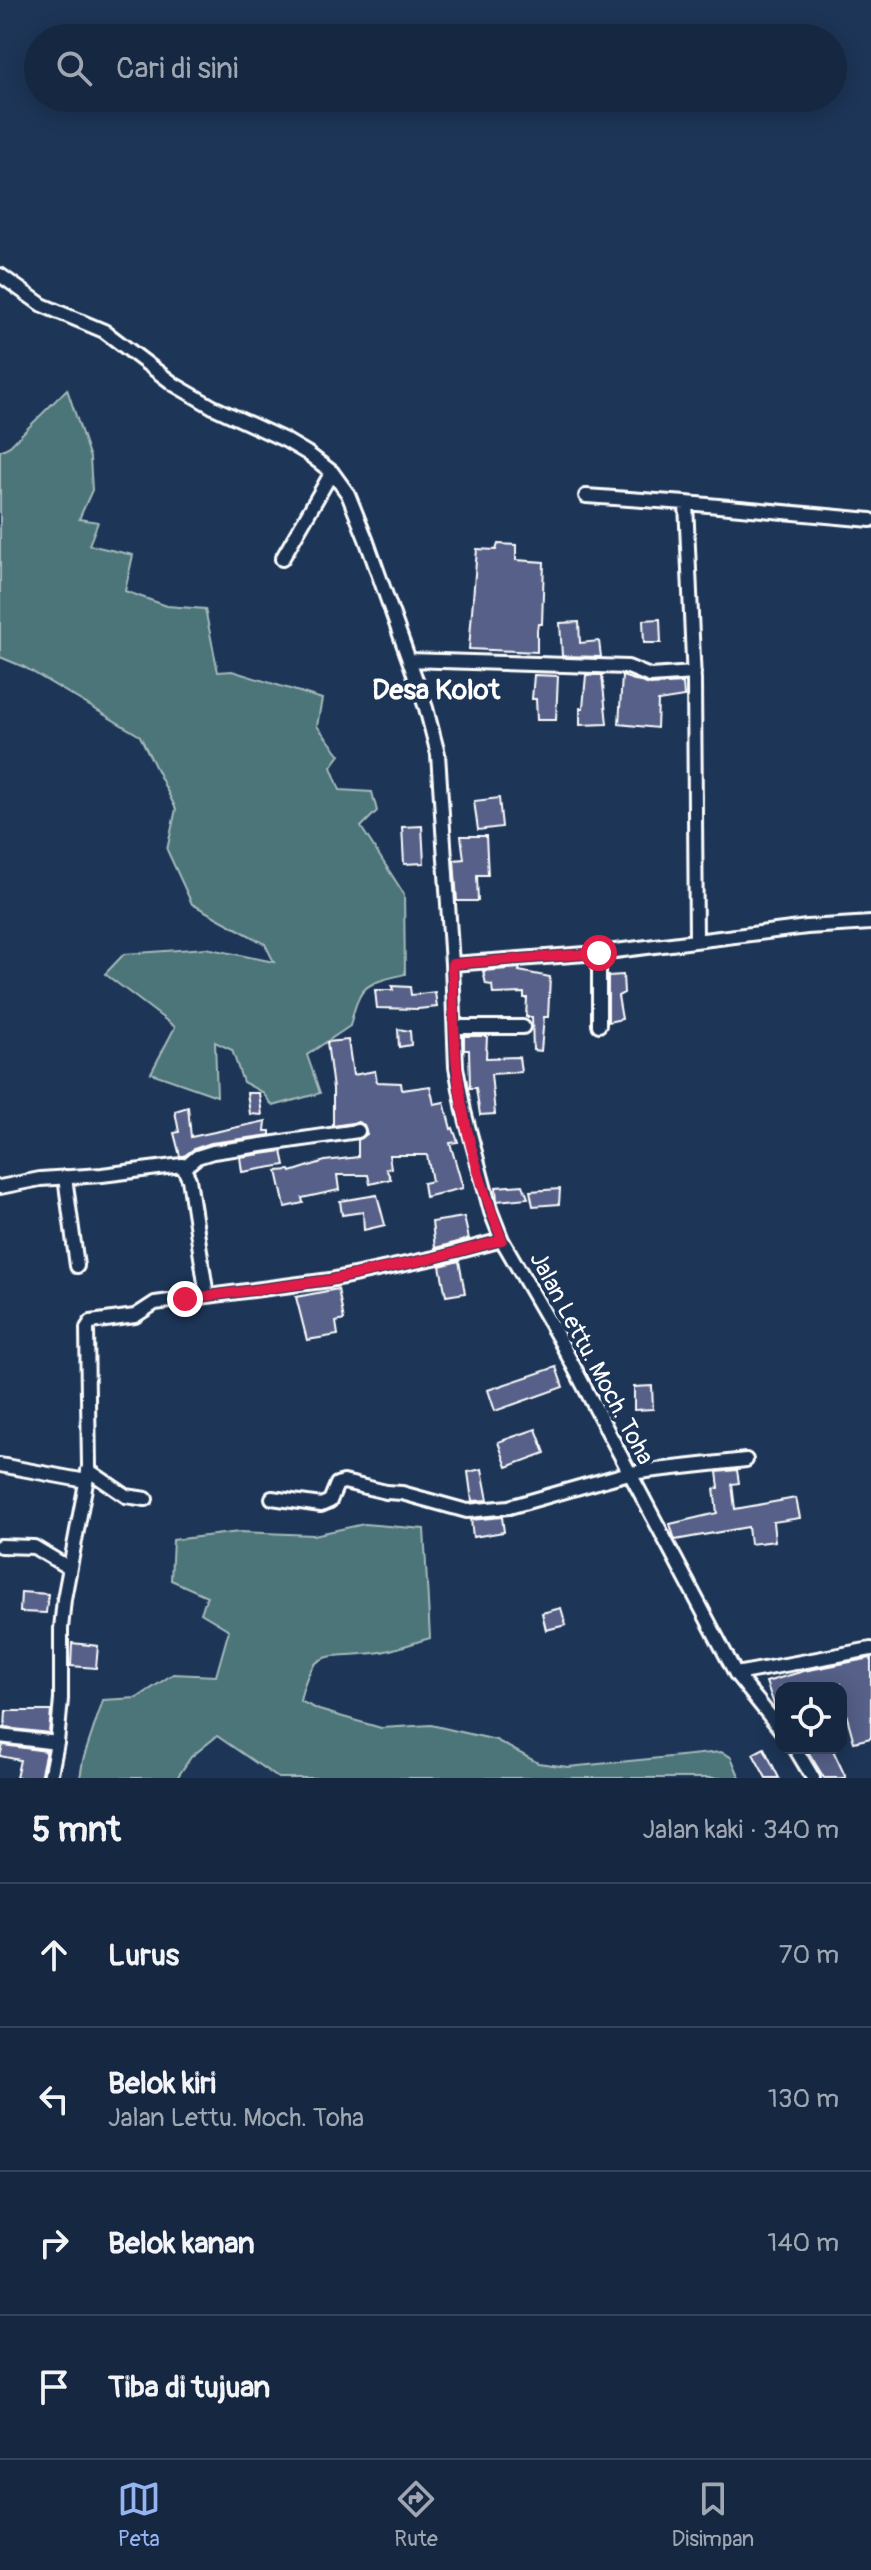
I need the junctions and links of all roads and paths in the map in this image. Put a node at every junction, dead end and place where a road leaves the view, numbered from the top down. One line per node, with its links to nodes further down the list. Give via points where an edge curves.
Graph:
1 (0, 275): 2 (street, Jalan Lettu. Moch. Toha, via 42,305 104,331 175,385 285,440)
2 (332, 472): 6 (street); 7 (street, Jalan Lettu. Moch. Toha, via 356,513)
3 (586, 496): 4 (street)
4 (686, 503): 5 (street); 8 (street)
5 (871, 520)
6 (282, 559)
7 (409, 660): 8 (street, via 628,667 658,676); 12 (street, Jalan Lettu. Moch. Toha, via 438,754)
8 (694, 673): 10 (street)
9 (871, 923): 10 (street)
10 (696, 941): 11 (street)
11 (599, 953): 12 (street); 13 (street)
12 (452, 964): 14 (street, Jalan Lettu. Moch. Toha)
13 (599, 1025)
14 (455, 1027): 15 (street); 20 (street, Jalan Lettu. Moch. Toha, via 464,1111)
15 (523, 1027)
16 (358, 1131): 17 (street, via 213,1152)
17 (185, 1167): 18 (street); 22 (street)
18 (65, 1177): 19 (street); 21 (street)
19 (0, 1187)
20 (502, 1240): 22 (street, via 330,1280); 25 (street, Jalan Lettu. Moch. Toha)
21 (77, 1266)
22 (207, 1296): 26 (street, via 155,1303 135,1316 91,1322)
23 (746, 1460): 25 (street)
24 (0, 1465): 26 (street)
25 (629, 1473): 27 (street, via 509,1507 467,1511 344,1482 321,1505); 32 (street, Jalan Lettu. Moch. Toha)
26 (87, 1475): 28 (street, via 126,1496); 30 (street)
27 (272, 1498)
28 (146, 1499)
29 (0, 1546): 30 (street, via 34,1547)
30 (69, 1568): 35 (street)
31 (871, 1649): 32 (street)
32 (736, 1674): 33 (street, Jalan Lettu. Moch. Toha)
33 (775, 1723)
34 (0, 1736): 35 (street)
35 (57, 1743): 37 (street)
36 (799, 1754): 38 (street)
37 (50, 1778)
38 (813, 1778)

